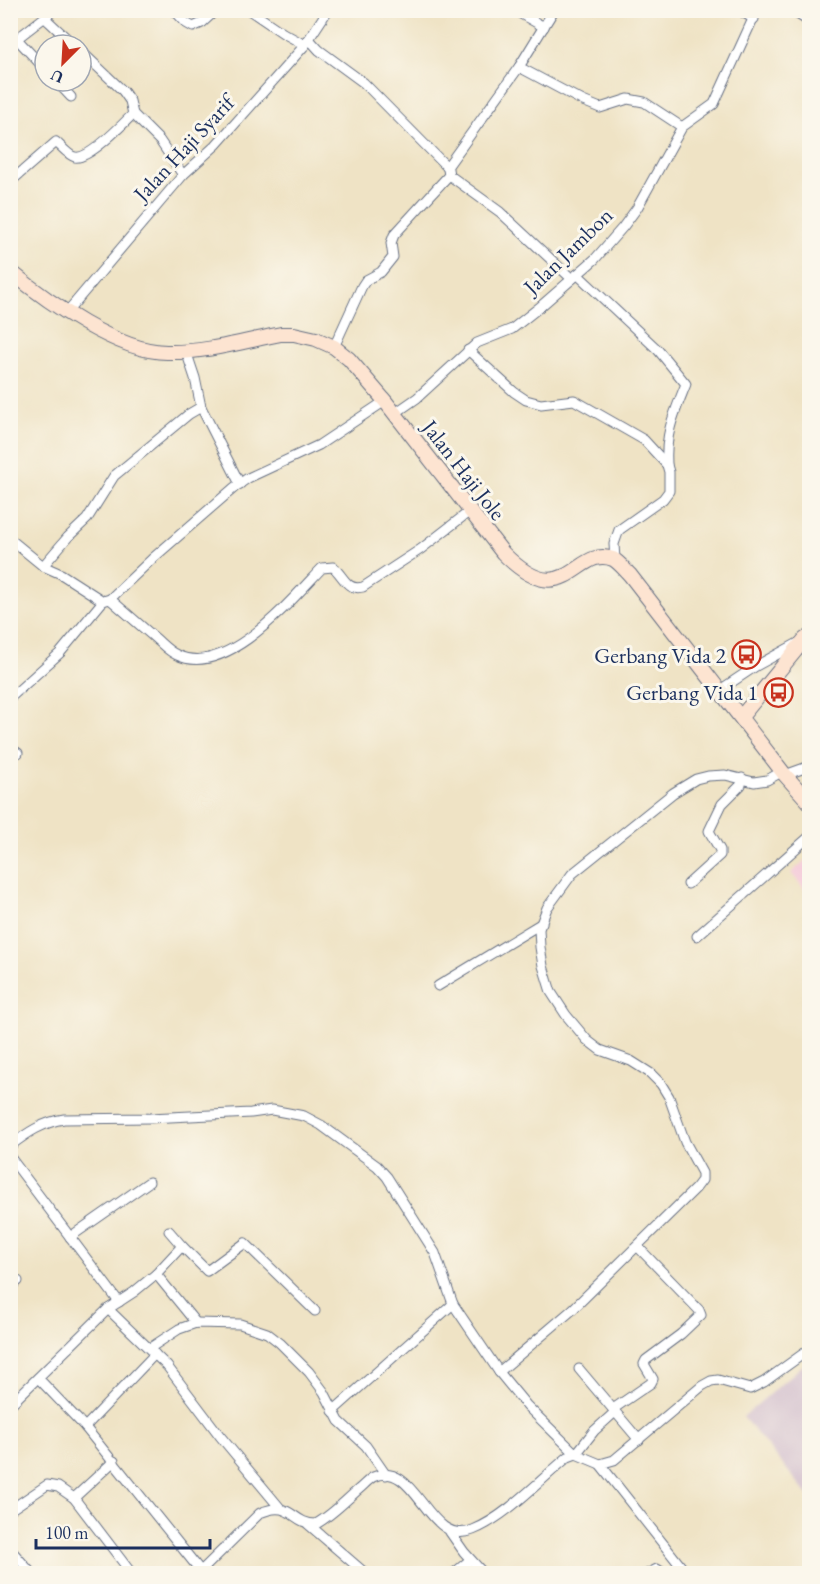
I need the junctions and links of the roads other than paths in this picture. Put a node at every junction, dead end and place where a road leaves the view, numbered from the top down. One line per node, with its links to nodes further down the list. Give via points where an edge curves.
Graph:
1 (54, 10): 11 (street)
2 (174, 10): 3 (street, via 193,27)
3 (216, 10)
4 (249, 10): 16 (street, via 283,33)
5 (328, 10): 16 (street, Jalan Haji Syarif)
6 (514, 10): 13 (street)
7 (554, 10): 13 (street)
8 (739, 10): 10 (street)
9 (791, 10): 12 (street)
10 (755, 14): 23 (street, Jalan Jambon, via 714,104)
11 (45, 18): 14 (street); 15 (street)
12 (810, 22)
13 (544, 27): 19 (street)
14 (61, 33)
15 (14, 41): 17 (street)
16 (307, 42): 24 (street, via 364,83); 25 (street, Jalan Haji Syarif, via 216,145)
17 (33, 58)
18 (93, 62): 22 (street, via 123,91)
19 (519, 68): 23 (street, via 600,108 628,99 644,102); 24 (street)
20 (67, 93): 21 (street)
21 (71, 97)
22 (133, 114): 25 (street, via 160,141); 26 (street, via 80,157 73,157 56,142)
23 (682, 127): 28 (street, Jalan Jambon, via 637,208)
24 (448, 171): 28 (street); 30 (street, via 394,235 393,257 381,272 362,285)
25 (183, 175): 29 (street, Jalan Haji Syarif)
26 (10, 182)
27 (10, 271): 29 (main road, Jalan Haji Jole)
28 (575, 276): 31 (street, Jalan Jambon, via 512,328); 36 (street, via 658,350 686,384 666,442)
29 (67, 312): 32 (main road, Jalan Haji Jole, via 131,345 150,351)
30 (334, 347): 32 (main road, Jalan Haji Jole, via 304,336 280,334); 33 (main road, Jalan Haji Jole)
31 (468, 350): 35 (street, Jalan Jambon); 36 (street, via 526,400 541,404 574,400 644,440)
32 (186, 351): 34 (street)
33 (385, 402): 35 (main road, Jalan Haji Jole); 37 (street, via 319,445)
34 (201, 407): 37 (street); 41 (street, via 114,476 87,519)
35 (394, 414): 38 (main road, Jalan Haji Jole)
36 (667, 465): 40 (street, via 669,490 663,499 619,530 614,544)
37 (240, 484): 42 (street)
38 (470, 511): 40 (main road, Jalan Haji Jole, via 513,563 537,579 559,578 599,558); 42 (street, via 363,587 349,587 333,567 322,568 261,628 221,655 206,660 174,654)
39 (10, 539): 41 (street)
40 (615, 560): 44 (main road)
41 (43, 566): 42 (street)
42 (106, 600): 45 (street, via 60,653)
43 (807, 638): 44 (street); 46 (main road)
44 (720, 690): 46 (main road)
45 (10, 698)
46 (741, 717): 48 (main road)
47 (810, 766): 48 (street)
48 (784, 773): 49 (street, via 754,782); 50 (main road)
49 (742, 778): 52 (street, via 741,785 722,804 709,831 720,855); 53 (street, via 708,776 673,794 572,874 547,908)
50 (810, 802)
51 (810, 836): 54 (street)
52 (688, 884)
53 (542, 923): 55 (street); 62 (street, via 539,929 543,966 557,1003 587,1040 600,1050 640,1066 661,1084 702,1173 696,1188)
54 (697, 936)
55 (438, 986)
56 (10, 1146): 65 (street, via 43,1125 64,1119 273,1110 304,1116 377,1166 387,1178 435,1253)
57 (10, 1157): 60 (street)
58 (149, 1182): 60 (street)
59 (169, 1232): 61 (street)
60 (70, 1237): 64 (street)
61 (182, 1246): 63 (street); 67 (street, via 207,1271 245,1244)
62 (638, 1247): 72 (street); 75 (street, via 701,1315 646,1360 651,1383)
63 (156, 1274): 64 (street); 68 (street)
64 (119, 1302): 66 (street)
65 (453, 1304): 72 (street); 76 (street)
66 (108, 1309): 70 (street); 73 (street)
67 (315, 1311)
68 (196, 1323): 70 (street, via 179,1329); 76 (street, via 240,1324 267,1333 309,1372)
69 (810, 1349): 78 (street, via 750,1389 718,1380 702,1386)
70 (153, 1351): 77 (street); 84 (street)
71 (579, 1369): 75 (street)
72 (499, 1372): 79 (street)
73 (38, 1378): 74 (street); 77 (street)
74 (10, 1405)
75 (614, 1411): 78 (street); 79 (street)
76 (333, 1412): 82 (street, via 366,1446)
77 (85, 1427): 80 (street)
78 (639, 1440): 81 (street, via 614,1460)
79 (576, 1454): 81 (street); 87 (street, via 485,1524)
80 (114, 1461): 83 (street); 90 (street)
81 (600, 1464): 98 (street)
82 (386, 1475): 86 (street, via 373,1477 324,1520); 87 (street, via 414,1491 441,1527)
83 (74, 1498): 85 (street, via 47,1485); 92 (street)
84 (280, 1508): 86 (street); 90 (street, via 270,1508 255,1517)
85 (10, 1510)
86 (308, 1524): 93 (street)
87 (450, 1532): 89 (street)
88 (10, 1549): 91 (street)
89 (470, 1560): 94 (street); 95 (street)
90 (201, 1573)
91 (32, 1574)
92 (132, 1574)
93 (366, 1574)
94 (453, 1574)
95 (484, 1574)
96 (647, 1574): 97 (street, via 657,1569)
97 (665, 1574)
98 (687, 1574)

